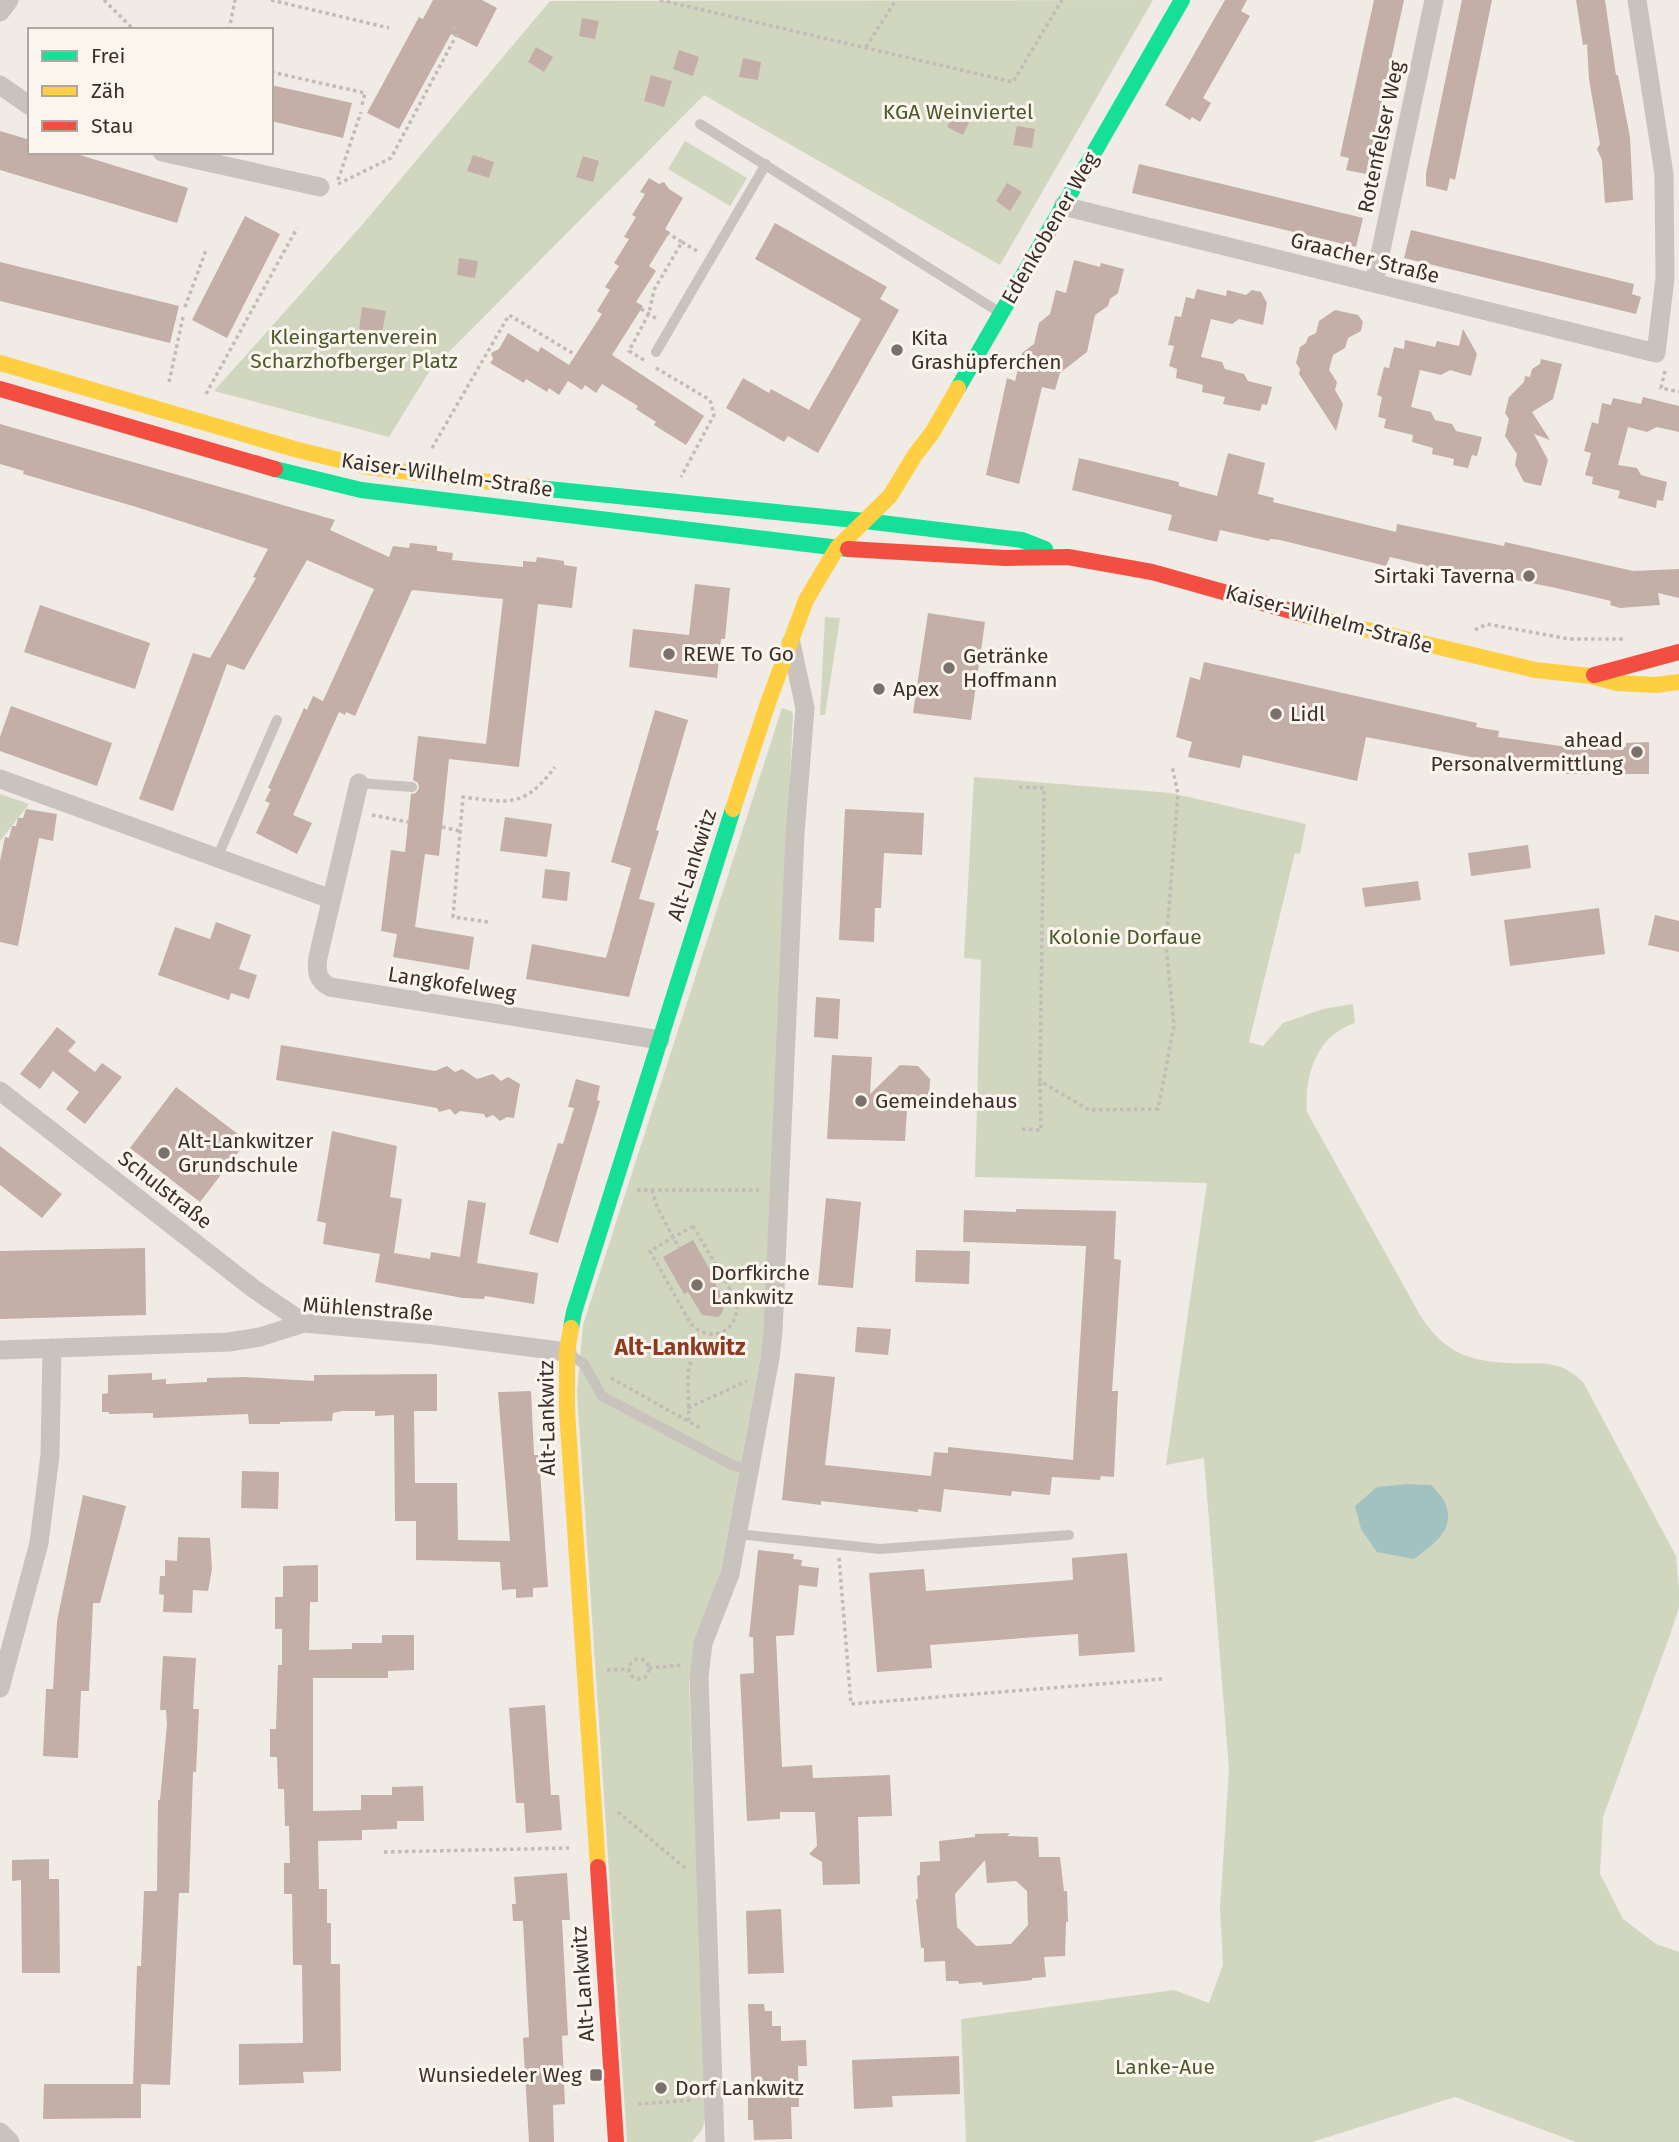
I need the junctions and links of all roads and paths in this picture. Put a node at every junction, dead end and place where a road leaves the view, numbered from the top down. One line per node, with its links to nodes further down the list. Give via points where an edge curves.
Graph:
1 (9, 0): 11 (street)
2 (104, 0): 13 (path)
3 (235, 0): 14 (path)
4 (271, 0): 15 (path)
5 (660, 0): 16 (path)
6 (896, 0): 16 (path)
7 (1062, 0): 16 (path, via 1013,82)
8 (1182, 0): 26 (main road, Edenkobener Weg)
9 (1434, 0): 29 (street, Rotenfelser Weg)
10 (1637, 0): 35 (street, via 1664,174)
11 (0, 12)
12 (454, 27): 21 (path, via 456,36 390,158 336,185)
13 (132, 28)
14 (229, 28)
15 (389, 28)
16 (866, 47)
17 (273, 72): 20 (path, via 365,93)
18 (0, 85): 19 (street)
19 (28, 105)
20 (362, 105)
21 (361, 112)
22 (700, 124): 24 (lane)
23 (171, 154): 25 (street)
24 (766, 164): 31 (lane); 33 (lane)
25 (320, 187)
26 (1063, 206): 29 (street, Graacher Straße); 31 (main road, Edenkobener Weg)
27 (297, 228): 40 (path)
28 (206, 250): 30 (path)
29 (1374, 284): 35 (street, Graacher Straße)
30 (185, 307)
31 (1001, 313): 42 (main road, Edenkobener Weg, via 932,433 890,496)
32 (183, 317): 37 (path)
33 (656, 352)
34 (574, 354): 41 (path, via 509,315)
35 (1661, 360): 39 (path, via 1661,388)
36 (0, 363): 42 (main road, Kaiser-Wilhelm-Straße, via 368,467)
37 (169, 382)
38 (0, 389): 43 (main road, Kaiser-Wilhelm-Straße, via 360,490)
39 (1679, 392)
40 (206, 394)
41 (432, 448)
42 (865, 521): 43 (main road); 44 (main road, Kaiser-Wilhelm-Straße, via 1021,540)
43 (837, 548): 44 (main road, Kaiser-Wilhelm-Straße, via 940,556); 46 (main road, Alt-Lankwitz, via 812,587)
44 (1068, 557): 47 (main road, Kaiser-Wilhelm-Straße, via 1152,572)
45 (1634, 639): 47 (path, via 1569,639 1487,624)
46 (791, 642): 65 (main road, Alt-Lankwitz); 71 (street, via 805,708)
47 (1441, 648): 49 (main road, Kaiser-Wilhelm-Straße, via 1535,670)
48 (1679, 652): 49 (main road, Kaiser-Wilhelm-Straße)
49 (1591, 676): 50 (main road, Kaiser-Wilhelm-Straße, via 1617,683)
50 (1679, 682)
51 (277, 720): 62 (lane)
52 (1172, 766): 66 (path, via 1178,794 1166,946 1174,1026 1158,1110 1089,1110)
53 (555, 767): 61 (path, via 536,790 509,803 463,797)
54 (0, 779): 62 (street)
55 (359, 783): 56 (lane); 58 (street, Langkofelweg)
56 (412, 787)
57 (1019, 787): 66 (path, via 1044,788)
58 (352, 812): 59 (path); 63 (street, Langkofelweg)
59 (408, 821)
60 (442, 827): 61 (path)
61 (460, 831): 64 (path, via 453,917)
62 (217, 858): 63 (street)
63 (331, 899): 65 (street, Langkofelweg, via 316,968 319,978 330,987)
64 (488, 922)
65 (660, 1040): 69 (main road, Alt-Lankwitz)
66 (1040, 1082): 68 (path, via 1041,1130)
67 (0, 1091): 74 (street, Schulstraße)
68 (1022, 1129)
69 (613, 1190): 70 (path); 78 (main road, Alt-Lankwitz, via 574,1312)
70 (652, 1190): 71 (path); 72 (path)
71 (778, 1190): 84 (street, via 771,1345)
72 (673, 1238): 73 (path); 75 (path, via 650,1251); 75 (path, via 693,1226 736,1299 737,1318 731,1326 708,1335)
73 (679, 1248)
74 (304, 1323): 76 (street, Mühlenstraße, via 229,1342); 78 (street, Mühlenstraße)
75 (698, 1331): 81 (path, via 688,1373)
76 (52, 1348): 77 (street, Mühlenstraße); 93 (street, via 50,1455 39,1543)
77 (0, 1350)
78 (567, 1352): 84 (lane, via 583,1364 601,1396 734,1466); 102 (main road, Alt-Lankwitz, via 566,1411)
79 (603, 1374): 82 (path)
80 (752, 1378): 81 (path)
81 (688, 1408): 82 (path)
82 (689, 1421): 83 (path)
83 (709, 1433)
84 (749, 1468): 85 (street)
85 (737, 1534): 87 (lane); 103 (street, via 730,1574 703,1643 699,1677)
86 (1069, 1535): 87 (lane, via 880,1549)
87 (838, 1545): 92 (path, via 851,1704)
88 (683, 1665): 89 (path)
89 (649, 1668): 90 (path, via 641,1659 633,1661); 90 (path, via 646,1677 637,1679)
90 (629, 1669): 91 (path)
91 (603, 1670)
92 (1162, 1679)
93 (0, 1688)
94 (613, 1807): 97 (path)
95 (569, 1848): 96 (path)
96 (384, 1852)
97 (689, 1872)
98 (700, 2099): 99 (path)
99 (632, 2104)
100 (0, 2132): 101 (street)
101 (10, 2142)
102 (616, 2142)
103 (715, 2142)

